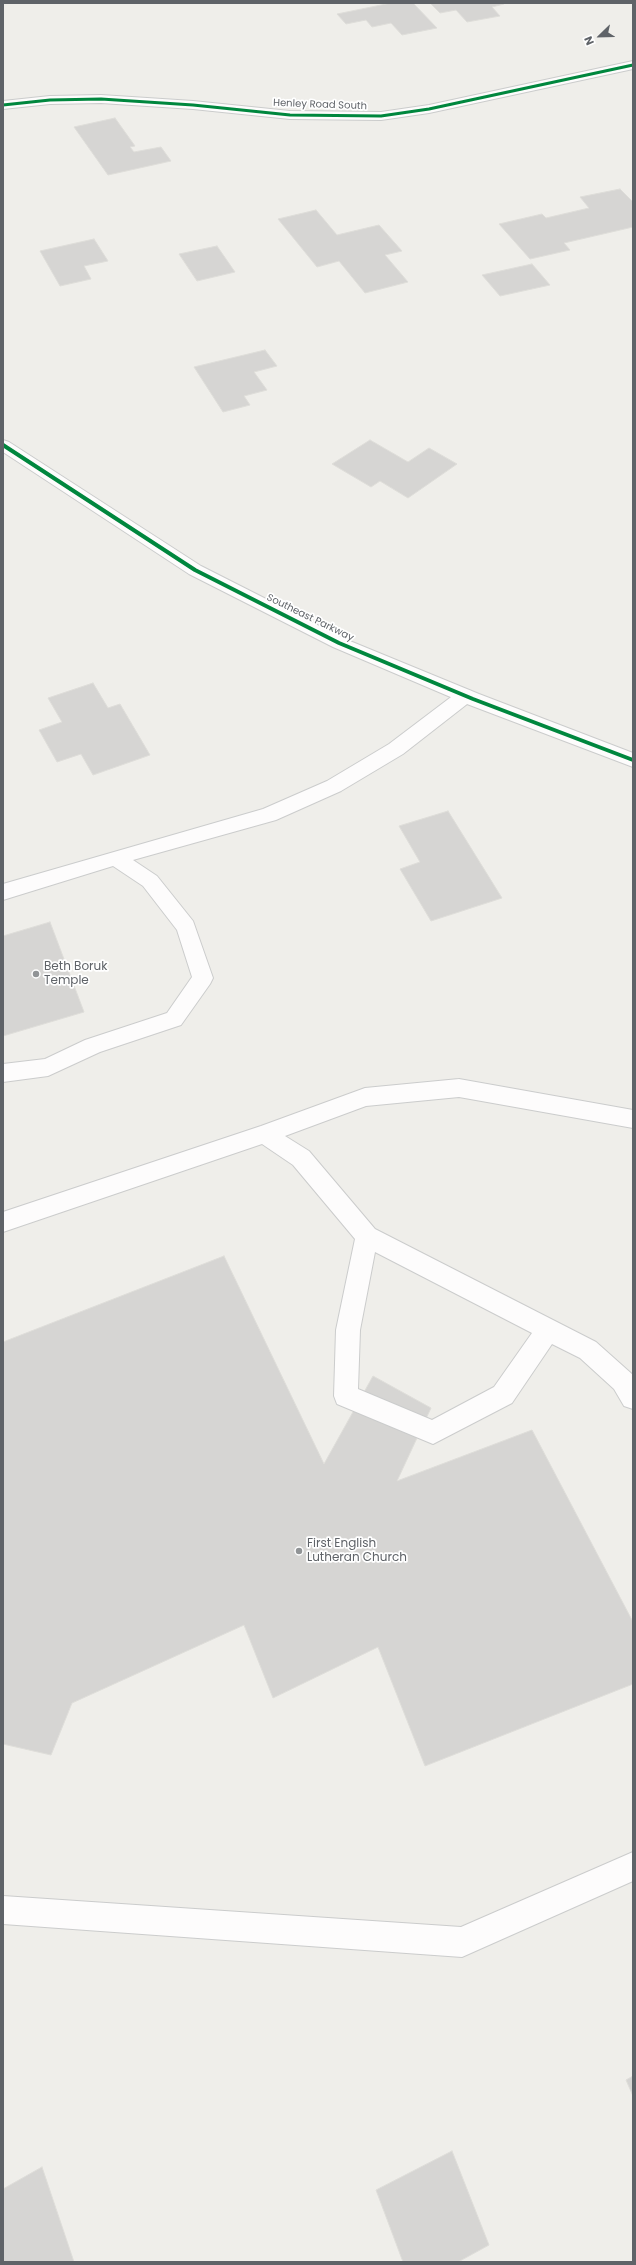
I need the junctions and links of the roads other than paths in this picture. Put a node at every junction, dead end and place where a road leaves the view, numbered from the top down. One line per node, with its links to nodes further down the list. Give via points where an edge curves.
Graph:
1 (633, 65): 2 (street, Henley Road South, via 430,109 382,116 290,114 101,99 50,100)
2 (3, 105)
3 (3, 445): 4 (street, Southeast Parkway, via 195,570 339,643)
4 (465, 696): 5 (street, Southeast Parkway); 6 (street, via 396,749 334,786 269,814)
5 (633, 760)
6 (115, 858): 7 (street); 8 (street, via 150,881 186,927 203,978 174,1019 93,1046 48,1067)
7 (3, 892)
8 (3, 1073)
9 (633, 1119): 10 (street, via 459,1088 365,1097)
10 (264, 1134): 11 (street); 12 (street, via 301,1158)
11 (3, 1222)
12 (367, 1236): 13 (street); 13 (street, via 348,1330 346,1396 433,1432 503,1395)
13 (548, 1330): 14 (street, via 588,1350)
14 (628, 1390)
15 (633, 1866): 16 (street, via 462,1942)
16 (3, 1910)

